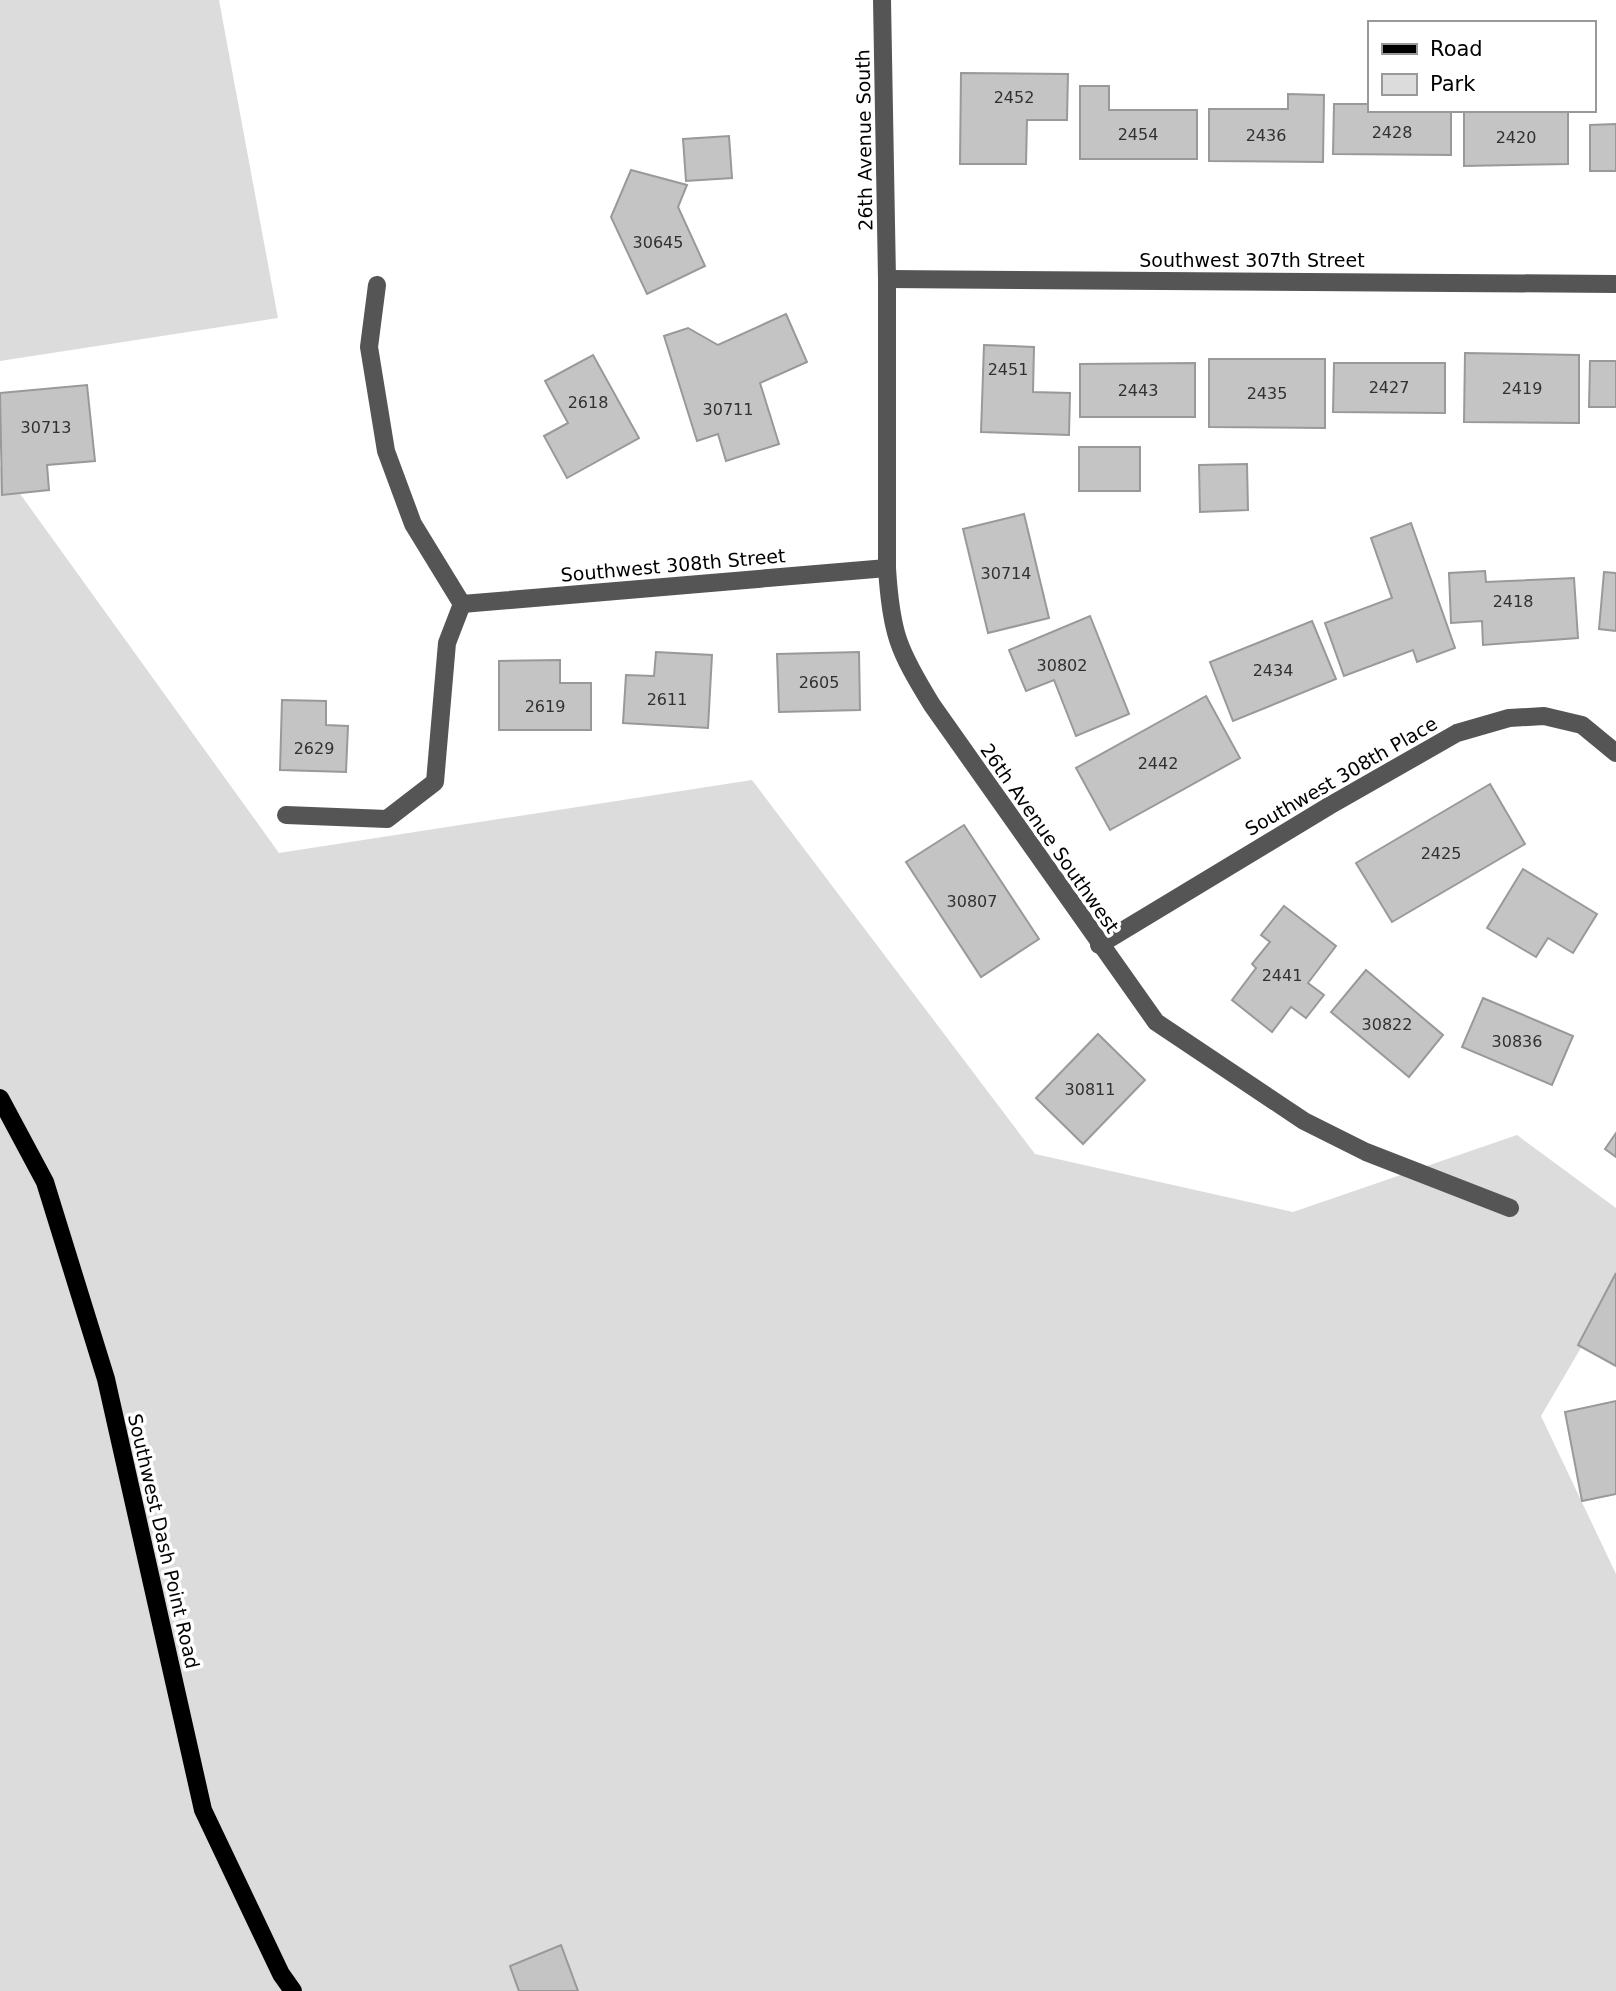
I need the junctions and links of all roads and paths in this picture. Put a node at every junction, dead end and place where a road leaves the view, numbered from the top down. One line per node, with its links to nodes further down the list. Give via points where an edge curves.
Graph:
1 (882, 0): 2 (street, 26th Avenue South)
2 (887, 279): 3 (street, Southwest 307th Street); 5 (street, 26th Avenue Southwest)
3 (1616, 284)
4 (377, 285): 6 (street, via 369,347 387,451 413,524)
5 (887, 568): 6 (street, Southwest 308th Street); 9 (street, 26th Avenue Southwest, via 890,614 901,655)
6 (462, 604): 8 (street, via 447,643 435,782 387,820)
7 (1616, 753): 9 (street, Southwest 308th Place, via 1582,725 1544,716 1509,718 1457,733)
8 (286, 816)
9 (1099, 945): 11 (street, 26th Avenue Southwest, via 1156,1022 1304,1121 1366,1152)
10 (0, 1098): 12 (main road, Southwest Dash Point Road, via 46,1182 106,1379 203,1810)
11 (1510, 1208)
12 (293, 1991)

